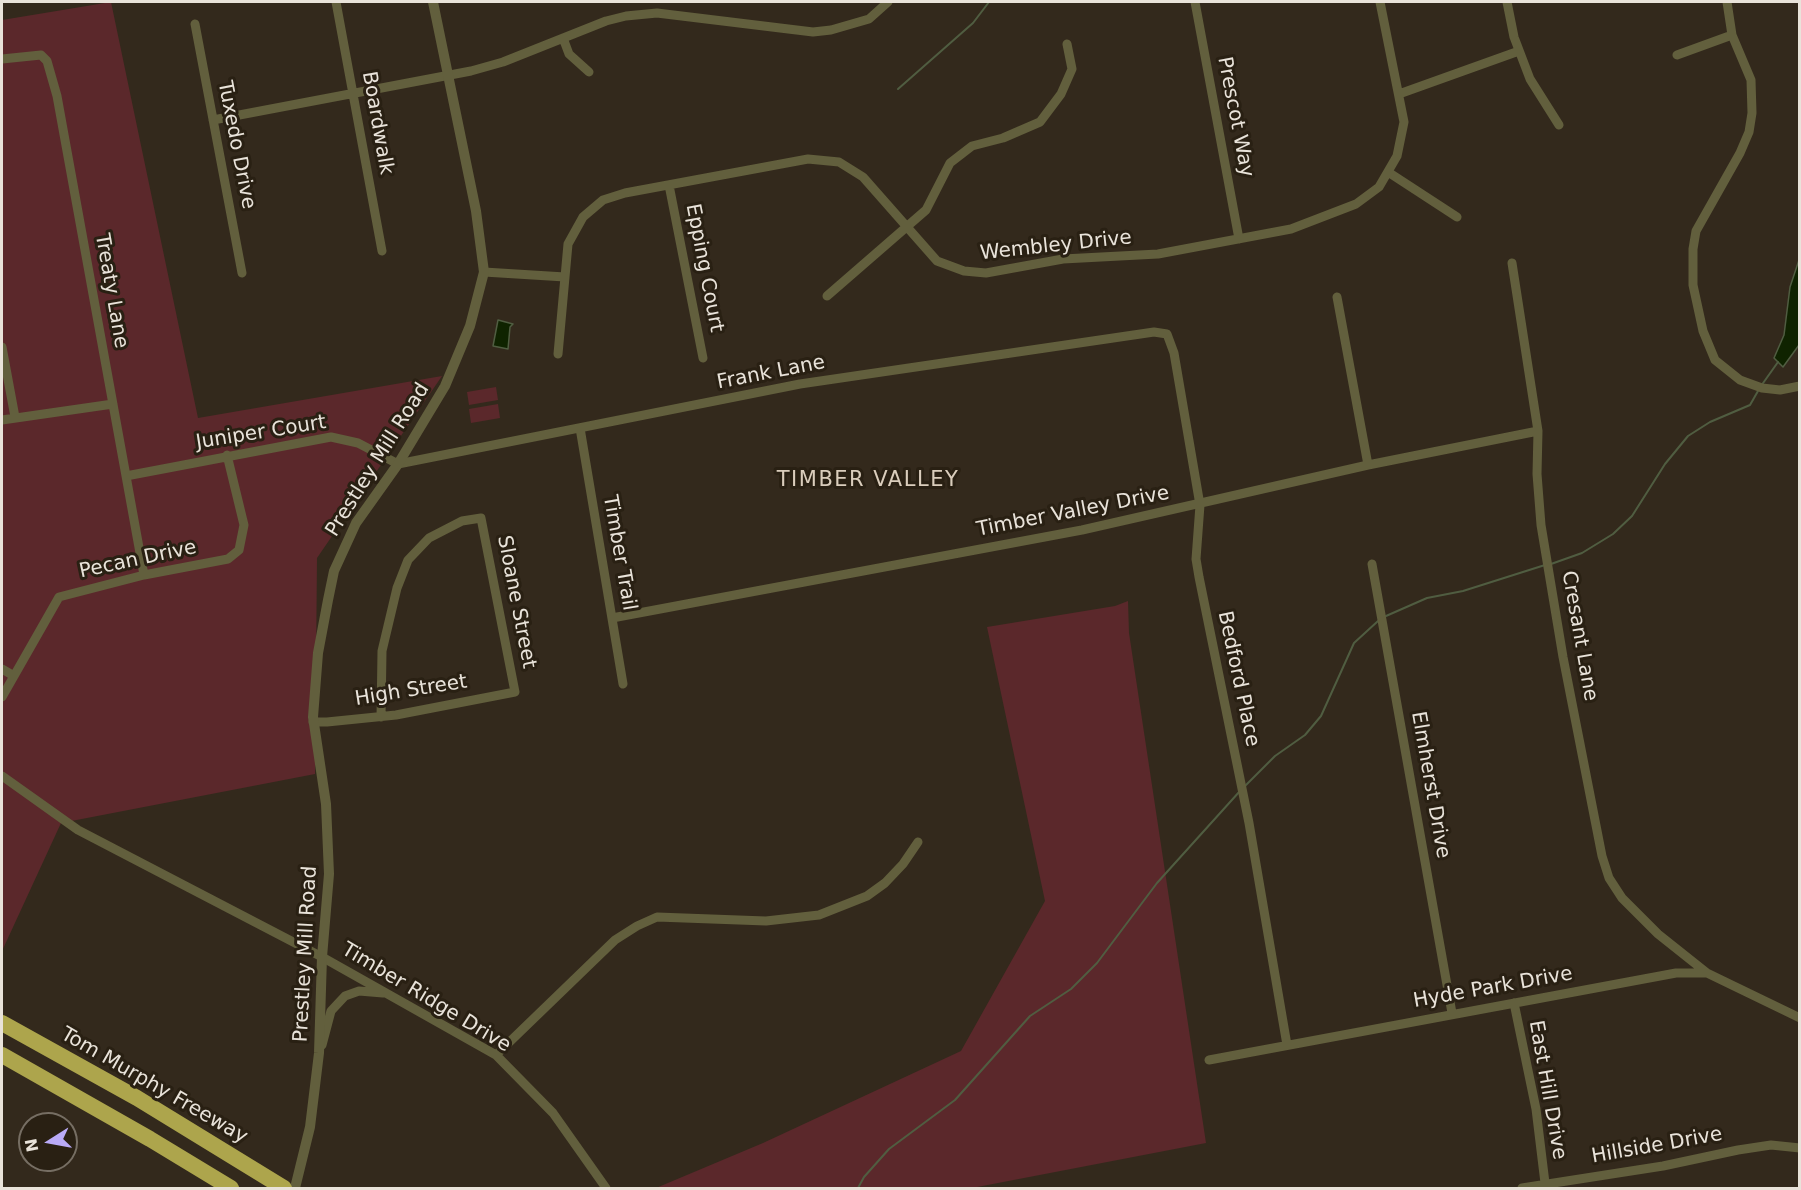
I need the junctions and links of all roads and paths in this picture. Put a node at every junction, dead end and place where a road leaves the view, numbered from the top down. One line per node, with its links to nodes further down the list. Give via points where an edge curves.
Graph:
1 (336, 2): 17 (street, Boardwalk)
2 (433, 2): 16 (street, Prestley Mill Road)
3 (888, 2): 10 (street, via 869,18 813,32 657,13 606,21)
4 (1195, 2): 25 (street, Prescot Way)
5 (1380, 2): 18 (street, Wembley Drive)
6 (1507, 2): 12 (street)
7 (1727, 2): 9 (street)
8 (195, 24): 19 (street, Tuxedo Drive)
9 (1732, 35): 13 (street); 37 (street, via 1751,80 1752,113 1740,153 1696,231 1693,285 1703,332 1715,360 1740,380 1762,388)
10 (563, 38): 15 (street, via 569,54); 16 (street, via 503,62)
11 (1067, 44): 24 (street, via 1072,69 1061,94 1040,122 972,146 950,163 926,210)
12 (1520, 51): 18 (street); 20 (street, via 1530,79)
13 (1677, 55)
14 (2, 59): 38 (street, Treaty Lane, via 41,55 47,61 57,96)
15 (589, 72)
16 (448, 76): 17 (street); 28 (street, Prestley Mill Road, via 476,211)
17 (354, 94): 19 (street); 26 (street, Boardwalk)
18 (1399, 94): 21 (street, Wembley Drive, via 1404,122 1397,156)
19 (213, 120): 29 (street, Tuxedo Drive)
20 (1558, 125)
21 (1388, 172): 23 (street); 25 (street, Wembley Drive, via 1379,187 1356,204 1290,229)
22 (669, 185): 24 (street, Wembley Drive, via 808,159 839,162 863,177); 30 (street, Wembley Drive, via 603,200 583,217 568,244); 36 (street, Epping Court)
23 (1457, 217)
24 (908, 228): 25 (street, Wembley Drive, via 937,261 964,271 986,273 1063,259 1158,254); 31 (street)
25 (1239, 239)
26 (382, 250)
27 (1512, 263): 42 (street, Cresant Lane)
28 (484, 272): 30 (street); 44 (street, Prestley Mill Road, via 470,326 445,386)
29 (242, 273)
30 (565, 277): 35 (street, Wembley Drive)
31 (828, 296)
32 (1337, 297): 45 (street)
33 (1154, 332): 41 (street, Frank Lane, via 800,384); 47 (street, Bedford Place, via 1167,334 1174,353)
34 (2, 347): 39 (street)
35 (558, 354)
36 (703, 358)
37 (1800, 386)
38 (113, 404): 39 (street); 46 (street, Treaty Lane)
39 (15, 417): 40 (street)
40 (2, 420)
41 (580, 428): 44 (street, Frank Lane); 50 (street, Timber Trail)
42 (1538, 431): 45 (street, Timber Valley Drive); 61 (street, Cresant Lane, via 1540,525 1602,856 1622,898 1667,942)
43 (227, 455): 44 (street, Juniper Court, via 331,437 358,443); 46 (street, Juniper Court); 49 (street, Pecan Drive, via 244,525 238,550 228,559)
44 (398, 464): 57 (street, Prestley Mill Road, via 356,523 334,571 318,653)
45 (1368, 465): 47 (street, Timber Valley Drive)
46 (126, 476): 49 (street, Treaty Lane)
47 (1200, 505): 50 (street, Timber Valley Drive); 67 (street, Bedford Place, via 1196,559 1249,823)
48 (1372, 564): 64 (street, Elmherst Drive)
49 (144, 575): 52 (street, Pecan Drive, via 59,597)
50 (612, 618): 53 (street, Timber Trail)
51 (2, 669): 52 (street)
52 (14, 676): 55 (street, Pecan Drive)
53 (623, 684)
54 (515, 692): 56 (street, High Street); 56 (street, Sloane Street, via 481,518 462,521 429,538 408,560 382,651)
55 (2, 697)
56 (381, 717): 57 (street, High Street)
57 (314, 722): 60 (street, Prestley Mill Road, via 326,804 329,874)
58 (2, 776): 60 (street, Timber Ridge Drive, via 78,830)
59 (918, 842): 70 (street, via 885,883 867,896 819,915 766,921 657,917 637,926 615,940)
60 (322, 957): 62 (street, Timber Ridge Drive); 68 (street, Prestley Mill Road)
61 (1707, 973): 63 (street, Hyde Park Drive, via 1676,973); 65 (street)
62 (387, 994): 68 (street, Prestley Mill Road, via 359,991 345,996 332,1011); 70 (street, Timber Ridge Drive)
63 (1514, 1003): 64 (street, Hyde Park Drive); 73 (street, East Hill Drive, via 1536,1109)
64 (1452, 1013): 67 (street, Hyde Park Drive)
65 (1800, 1018)
66 (2, 1023): 75 (highway, Tom Murphy Freeway, via 137,1098)
67 (1287, 1045): 71 (street, Hyde Park Drive)
68 (319, 1053): 76 (street, Prestley Mill Road, via 310,1127)
69 (2, 1055): 74 (highway)
70 (496, 1055): 77 (street, Timber Ridge Drive, via 553,1113)
71 (1209, 1060)
72 (1800, 1148): 73 (street, Hillside Drive, via 1771,1145)
73 (1545, 1183): 78 (street, Hillside Drive)
74 (231, 1188)
75 (284, 1188)
76 (295, 1188)
77 (606, 1188)
78 (1522, 1188)

